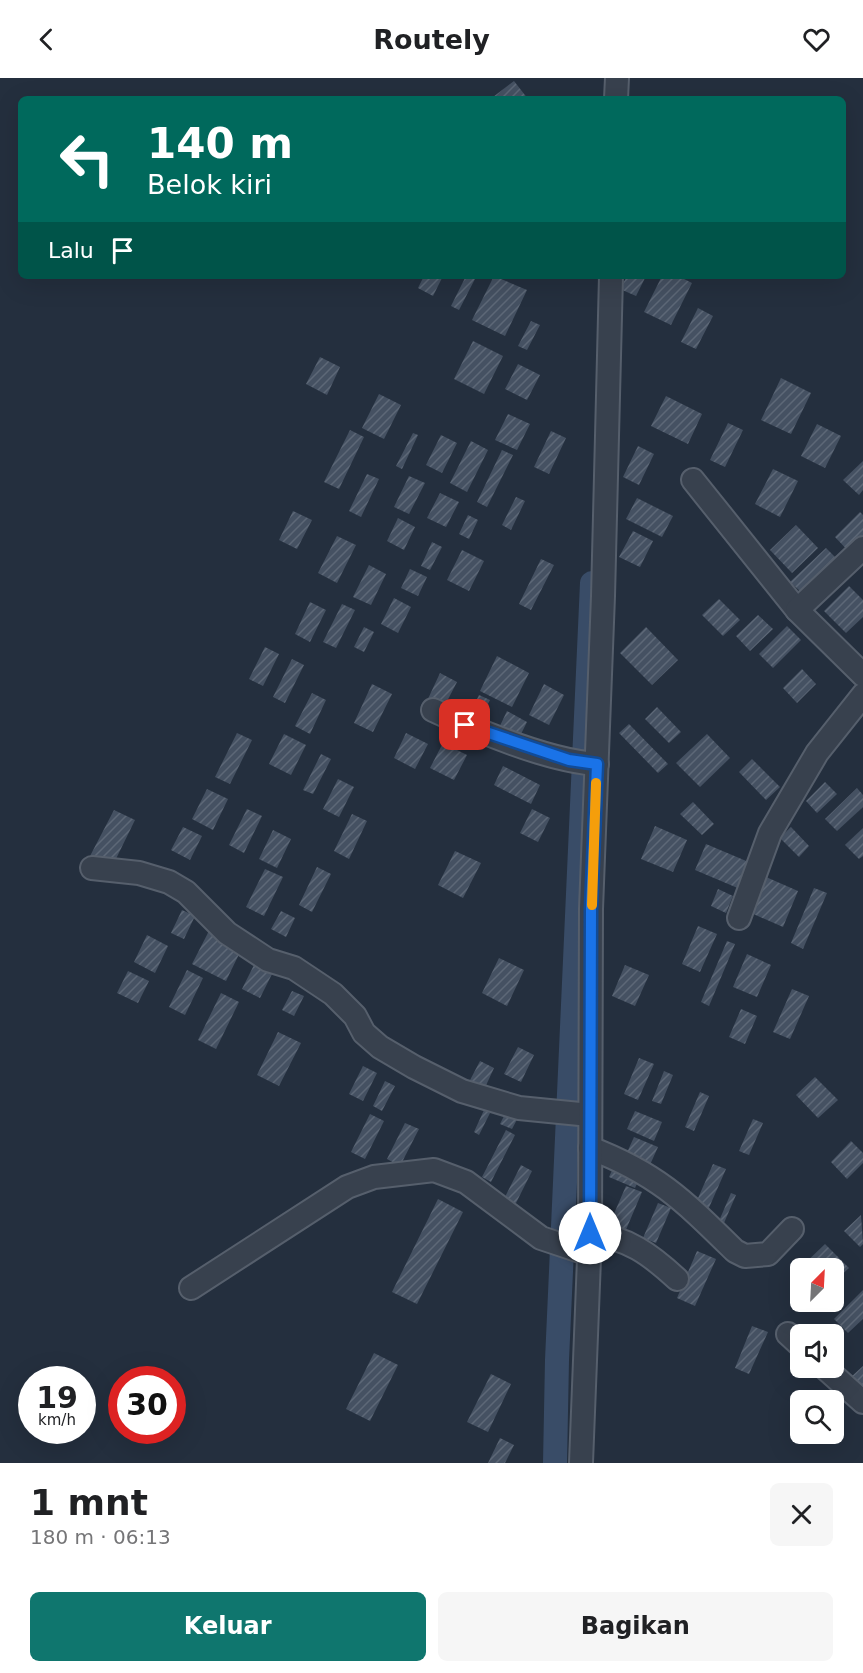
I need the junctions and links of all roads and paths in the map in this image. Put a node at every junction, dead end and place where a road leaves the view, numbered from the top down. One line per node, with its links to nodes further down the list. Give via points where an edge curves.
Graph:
1 (617, 78): 2 (street)
2 (616, 96)
3 (611, 279): 10 (street)
4 (693, 480): 6 (street)
5 (863, 548): 6 (street)
6 (797, 610): 7 (street)
7 (863, 675)
8 (863, 695): 12 (street, via 817,753 770,833)
9 (433, 710): 10 (street, via 481,732)
10 (594, 764): 13 (street)
11 (92, 868): 13 (street, via 139,873 170,882 186,892 226,933 268,960 294,968 333,993 355,1016 364,1033 396,1058 462,1091 519,1108)
12 (739, 918)
13 (586, 1115): 14 (street)
14 (590, 1148): 15 (street, via 651,1175 745,1256 768,1254); 16 (street)
15 (792, 1229)
16 (586, 1246): 17 (street, via 631,1244 649,1253); 18 (street, via 552,1244 466,1182 434,1170 374,1177 347,1187); 21 (street)
17 (677, 1279)
18 (191, 1288)
19 (836, 1378): 20 (street)
20 (863, 1402)
21 (581, 1463)

